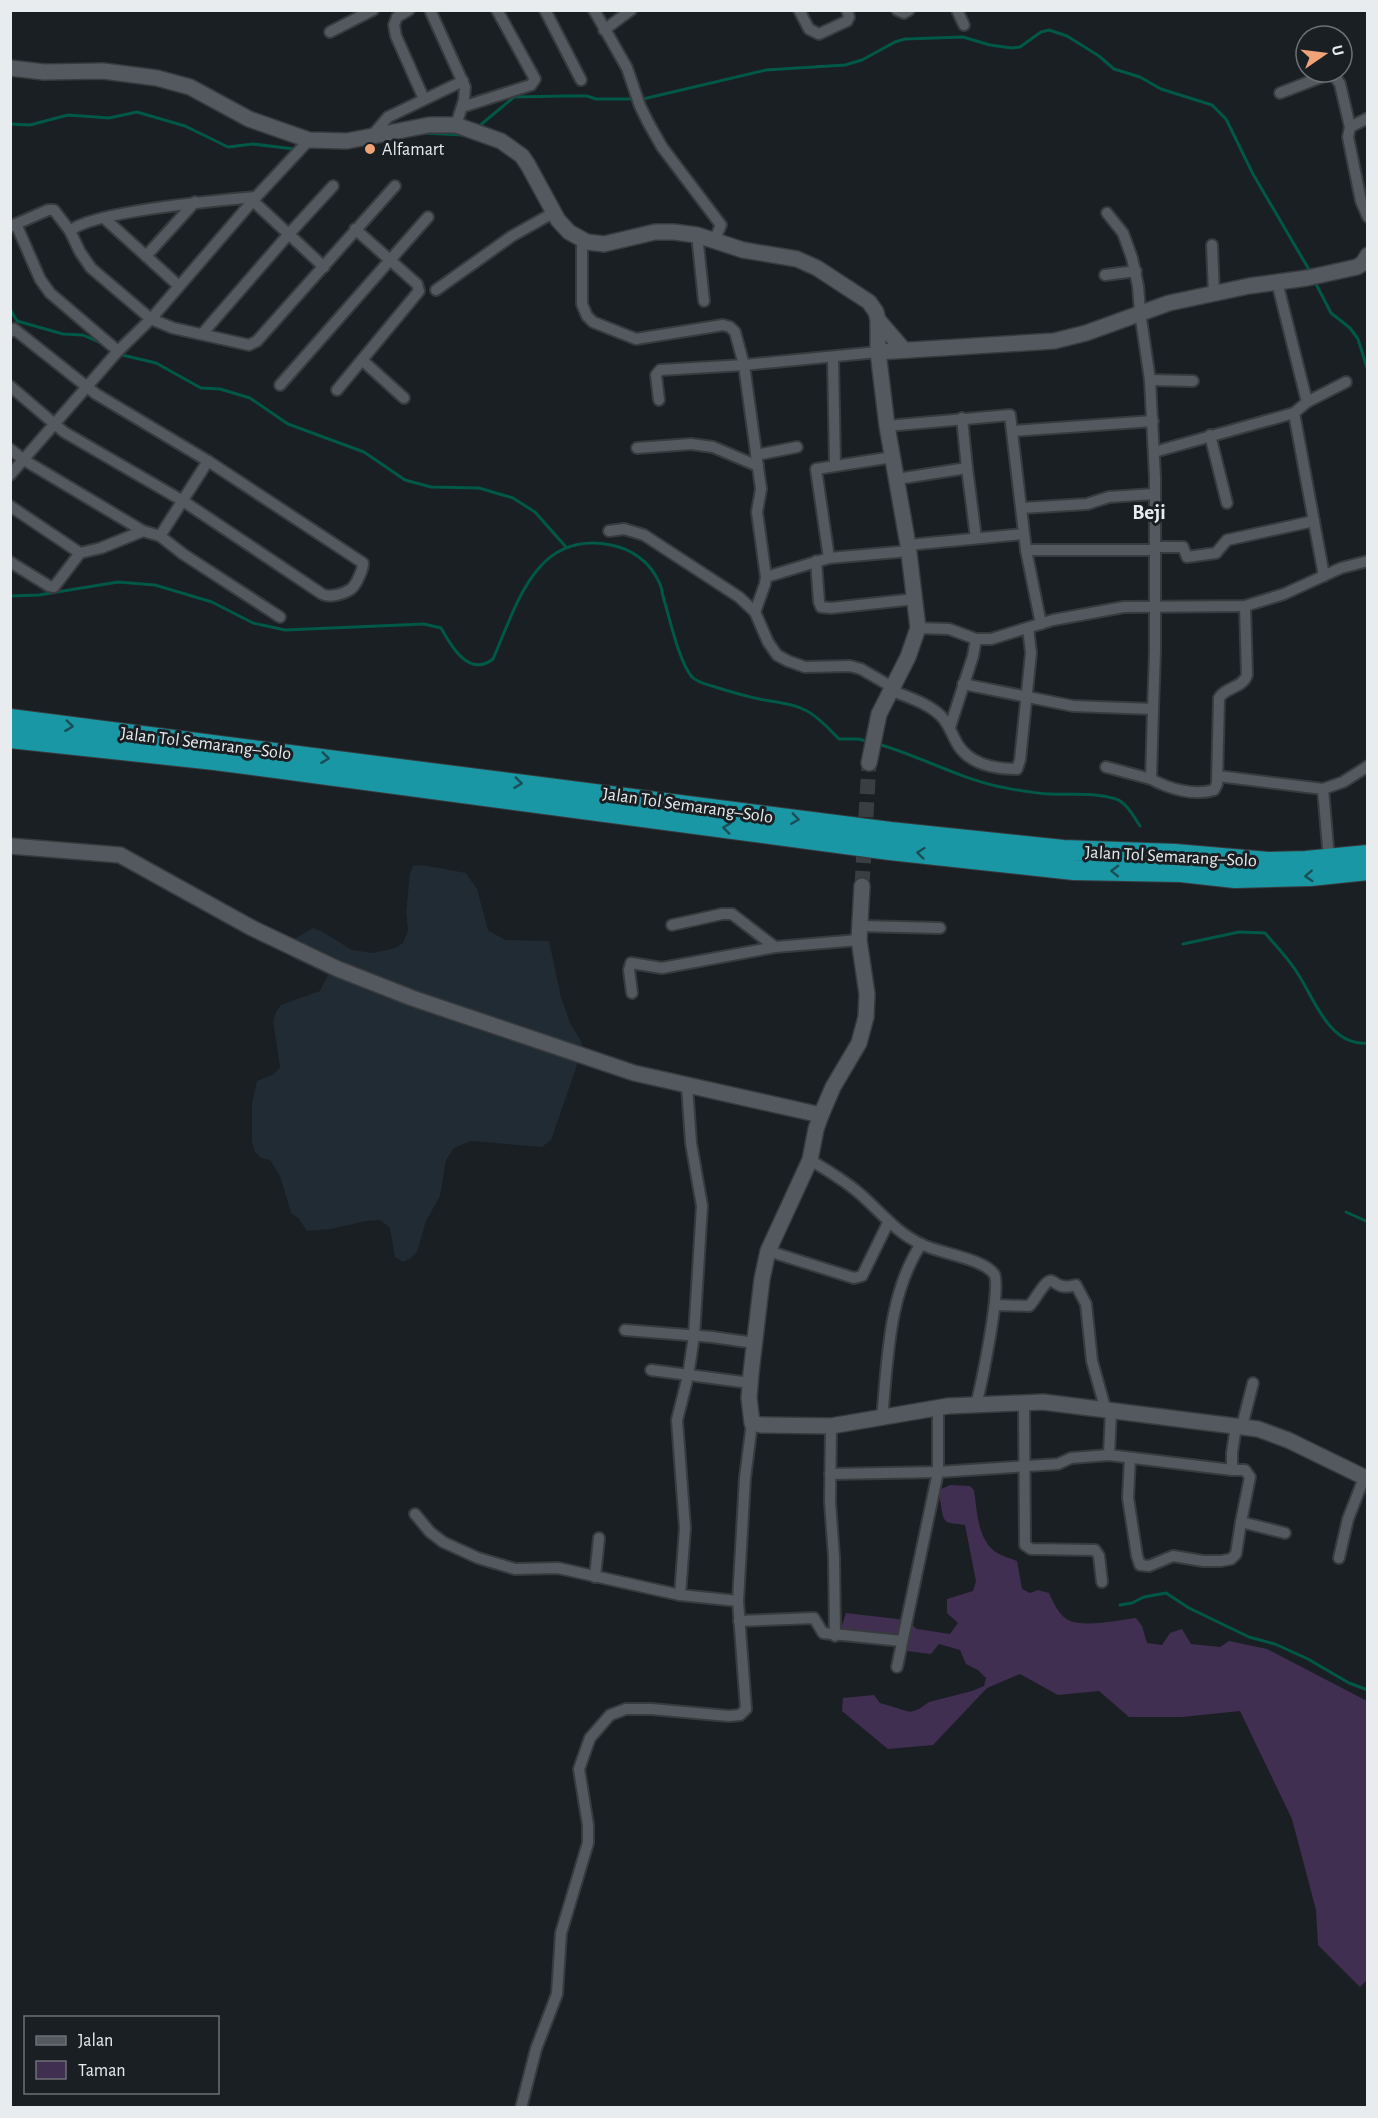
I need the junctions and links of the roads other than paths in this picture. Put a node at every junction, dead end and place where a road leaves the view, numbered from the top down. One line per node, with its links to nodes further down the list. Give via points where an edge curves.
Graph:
1 (373, 10): 15 (street)
2 (410, 10): 20 (street, via 397,17 394,30)
3 (430, 10): 18 (street)
4 (497, 10): 21 (street, via 535,79 531,85)
5 (544, 10): 17 (street)
6 (594, 10): 14 (street)
7 (631, 10): 14 (street)
8 (799, 10): 9 (street, via 809,29 819,34 847,21)
9 (846, 10)
10 (897, 10): 11 (street)
11 (909, 10)
12 (957, 10): 13 (street)
13 (964, 25)
14 (604, 30): 44 (street, via 627,68 638,101 662,147 721,225)
15 (330, 32)
16 (10, 69): 26 (street, via 103,71 157,78 190,87 249,119)
17 (581, 80)
18 (463, 81): 20 (street); 21 (street)
19 (1280, 93): 24 (street, via 1334,75 1340,84)
20 (424, 99): 25 (street, via 388,117)
21 (462, 107): 23 (street)
22 (1368, 118): 24 (street)
23 (462, 127): 25 (street, via 429,125); 33 (street, via 501,141 522,156)
24 (1350, 127): 28 (street, via 1348,137)
25 (371, 137): 26 (street, via 330,142)
26 (309, 140): 31 (street)
27 (1368, 173): 28 (street)
28 (1356, 176): 36 (street)
29 (333, 186): 41 (street)
30 (395, 186): 39 (street)
31 (254, 199): 32 (street); 41 (street); 53 (street)
32 (195, 202): 37 (street); 47 (street)
33 (553, 213): 43 (street, via 569,232); 54 (street, via 512,236)
34 (1107, 213): 50 (street, via 1123,233)
35 (428, 217): 48 (street)
36 (1368, 217)
37 (104, 218): 40 (street); 47 (street)
38 (13, 226): 40 (street, via 54,210); 63 (street, via 50,293)
39 (355, 229): 48 (street); 49 (street)
40 (70, 231): 58 (street, via 92,268)
41 (288, 235): 49 (street); 61 (street)
42 (697, 235): 43 (street, via 655,232 604,244); 44 (street); 56 (street)
43 (582, 239): 67 (street, via 582,304 593,322 636,339 727,326 735,332)
44 (714, 241): 59 (street, via 806,262 868,302)
45 (1212, 245): 55 (street)
46 (1368, 255): 52 (street, via 1357,267)
47 (146, 256): 53 (street)
48 (390, 259): 66 (street, via 417,284 419,291); 71 (street)
49 (324, 267): 61 (street, via 253,343 245,345)
50 (1136, 271): 51 (street); 57 (street)
51 (1106, 275)
52 (1277, 282): 55 (street); 77 (street)
53 (179, 286): 58 (street)
54 (436, 290)
55 (1214, 293): 57 (street)
56 (705, 301)
57 (1140, 312): 62 (street, via 1054,341); 68 (street)
58 (151, 319): 61 (street); 63 (street)
59 (878, 320): 62 (street); 64 (street)
60 (12, 327): 73 (street)
61 (202, 334)
62 (903, 350): 64 (street)
63 (118, 351): 73 (street)
64 (879, 352): 65 (street); 82 (street)
65 (833, 357): 67 (street); 93 (street)
66 (362, 360): 74 (street); 75 (street)
67 (744, 365): 76 (street, via 659,371); 91 (street)
68 (1150, 380): 69 (street); 80 (street)
69 (1192, 381)
70 (1346, 382): 77 (street)
71 (280, 385)
72 (10, 387): 81 (street)
73 (88, 387): 81 (street); 92 (street)
74 (337, 390)
75 (404, 398)
76 (659, 400)
77 (1307, 402): 78 (street)
78 (1294, 413): 84 (street); 102 (street)
79 (962, 418): 82 (street); 83 (street, via 1008,415); 94 (street)
80 (1153, 421): 83 (street); 88 (street)
81 (55, 425): 90 (street); 98 (street)
82 (887, 426): 89 (street)
83 (1013, 431): 101 (street)
84 (1210, 435): 88 (street); 99 (street)
85 (797, 447): 91 (street)
86 (637, 448): 91 (street, via 691,444)
87 (10, 449): 90 (street)
88 (1154, 452): 97 (street)
89 (893, 457): 93 (street); 96 (street)
90 (24, 460): 95 (street); 103 (street)
91 (757, 460): 117 (street, via 761,489 757,512)
92 (208, 462): 98 (street); 98 (street, via 363,563 352,588 326,597)
93 (835, 466): 112 (street, via 815,470)
94 (967, 468): 96 (street); 107 (street)
95 (10, 475)
96 (897, 479): 108 (street)
97 (1154, 494): 101 (street); 109 (street)
98 (183, 501): 106 (street)
99 (1227, 503)
100 (10, 506): 111 (street)
101 (1022, 508): 105 (street)
102 (1314, 521): 109 (street, via 1227,540 1216,554 1187,557 1183,547); 116 (street)
103 (143, 531): 106 (street); 111 (street)
104 (609, 531): 121 (street, via 624,529 644,535 739,597)
105 (1024, 534): 107 (street); 110 (street)
106 (160, 536): 122 (street)
107 (976, 538): 108 (street)
108 (909, 548): 112 (street); 118 (street)
109 (1154, 548): 110 (street); 120 (street)
110 (1026, 550): 123 (street)
111 (80, 553): 115 (street, via 52,587)
112 (829, 558): 113 (street)
113 (816, 561): 117 (street); 118 (street, via 821,607)
114 (1368, 561): 116 (street)
115 (10, 562)
116 (1324, 576): 119 (street)
117 (766, 577): 121 (street)
118 (915, 599): 124 (street)
119 (1245, 606): 120 (street); 137 (street, via 1247,675 1244,682 1219,698)
120 (1154, 608): 123 (street, via 1099,610); 130 (street)
121 (755, 612): 128 (street, via 768,642 788,662 805,667 850,666)
122 (280, 617)
123 (1041, 624): 125 (street)
124 (918, 628): 126 (street, via 954,630); 128 (street)
125 (1028, 628): 126 (street); 129 (street, via 1031,653)
126 (976, 639): 127 (street)
127 (963, 684): 129 (street); 132 (street)
128 (891, 688): 132 (street, via 937,713); 134 (street, via 874,730)
129 (1026, 698): 130 (street, via 1074,706); 132 (street, via 1017,769 969,758)
130 (1153, 709): 138 (street)
131 (10, 719): 142 (highway, Jalan Tol Semarang–Solo, one-way to 142, via 890,832 1063,850 1268,862)
132 (950, 727)
133 (10, 738): 143 (highway, Jalan Tol Semarang–Solo, one-way to 133, via 1235,878 1181,872 1074,870 890,850 215,760)
134 (869, 763)
135 (1368, 766): 139 (street, via 1343,783)
136 (1106, 767): 138 (street)
137 (1218, 776): 138 (street, via 1216,788 1210,792 1168,787); 139 (street)
138 (1151, 779)
139 (1323, 789): 142 (street)
140 (10, 846): 150 (street, via 120,855 252,928 338,969 546,1045)
141 (1368, 855): 142 (highway, Jalan Tol Semarang–Solo)
142 (1329, 859)
143 (1368, 870)
144 (862, 886): 147 (street)
145 (672, 925): 148 (street, via 732,914)
146 (940, 928): 147 (street)
147 (860, 933): 148 (street); 151 (street, via 868,1009 865,1024)
148 (775, 947): 149 (street, via 662,968 631,963)
149 (632, 993)
150 (687, 1086): 151 (street); 158 (street, via 691,1143 702,1206)
151 (821, 1115): 152 (street)
152 (810, 1160): 153 (street, via 844,1181); 155 (street)
153 (888, 1223): 154 (street); 155 (street, via 859,1277)
154 (921, 1244): 156 (street, via 985,1266 994,1274 997,1284); 168 (street, via 906,1270 895,1306)
155 (768, 1251): 159 (street)
156 (995, 1305): 165 (street); 167 (street, via 1029,1306 1048,1281 1062,1287 1076,1286 1086,1304 1092,1362)
157 (625, 1330): 158 (street)
158 (694, 1336): 159 (street); 161 (street)
159 (754, 1343): 162 (street)
160 (651, 1370): 161 (street)
161 (688, 1376): 162 (street); 186 (street, via 677,1420 685,1528)
162 (750, 1383): 169 (street)
163 (1253, 1383): 171 (street)
164 (1024, 1403): 165 (street); 167 (street); 174 (street)
165 (976, 1405): 166 (street)
166 (938, 1408): 168 (street); 176 (street)
167 (1108, 1411): 171 (street); 172 (street)
168 (882, 1418): 170 (street)
169 (752, 1423): 170 (street); 187 (street)
170 (831, 1426): 177 (street)
171 (1239, 1426): 175 (street); 178 (street, via 1288,1440)
172 (1109, 1455): 173 (street); 174 (street)
173 (1131, 1458): 175 (street); 180 (street, via 1128,1498 1140,1565 1149,1566 1173,1556 1203,1561 1231,1559 1236,1554)
174 (1025, 1466): 176 (street); 185 (street, via 1026,1548 1095,1550)
175 (1232, 1470): 180 (street, via 1245,1470 1250,1477)
176 (938, 1472): 177 (street); 190 (street)
177 (830, 1474): 189 (street)
178 (1366, 1478): 183 (street, via 1348,1519)
179 (415, 1514): 184 (street, via 443,1542 478,1558 515,1569 558,1568)
180 (1241, 1522): 181 (street)
181 (1285, 1533)
182 (599, 1538): 184 (street)
183 (1339, 1558)
184 (595, 1577): 186 (street)
185 (1102, 1582)
186 (680, 1595): 187 (street)
187 (738, 1600): 188 (street)
188 (739, 1621): 189 (street, via 814,1618 822,1633); 192 (street, via 746,1707 743,1713 729,1716 621,1710 596,1729 584,1751 580,1776 588,1843 561,1934 557,1994 536,2049)
189 (835, 1636): 190 (street)
190 (902, 1641): 191 (street)
191 (897, 1666)
192 (522, 2108)

